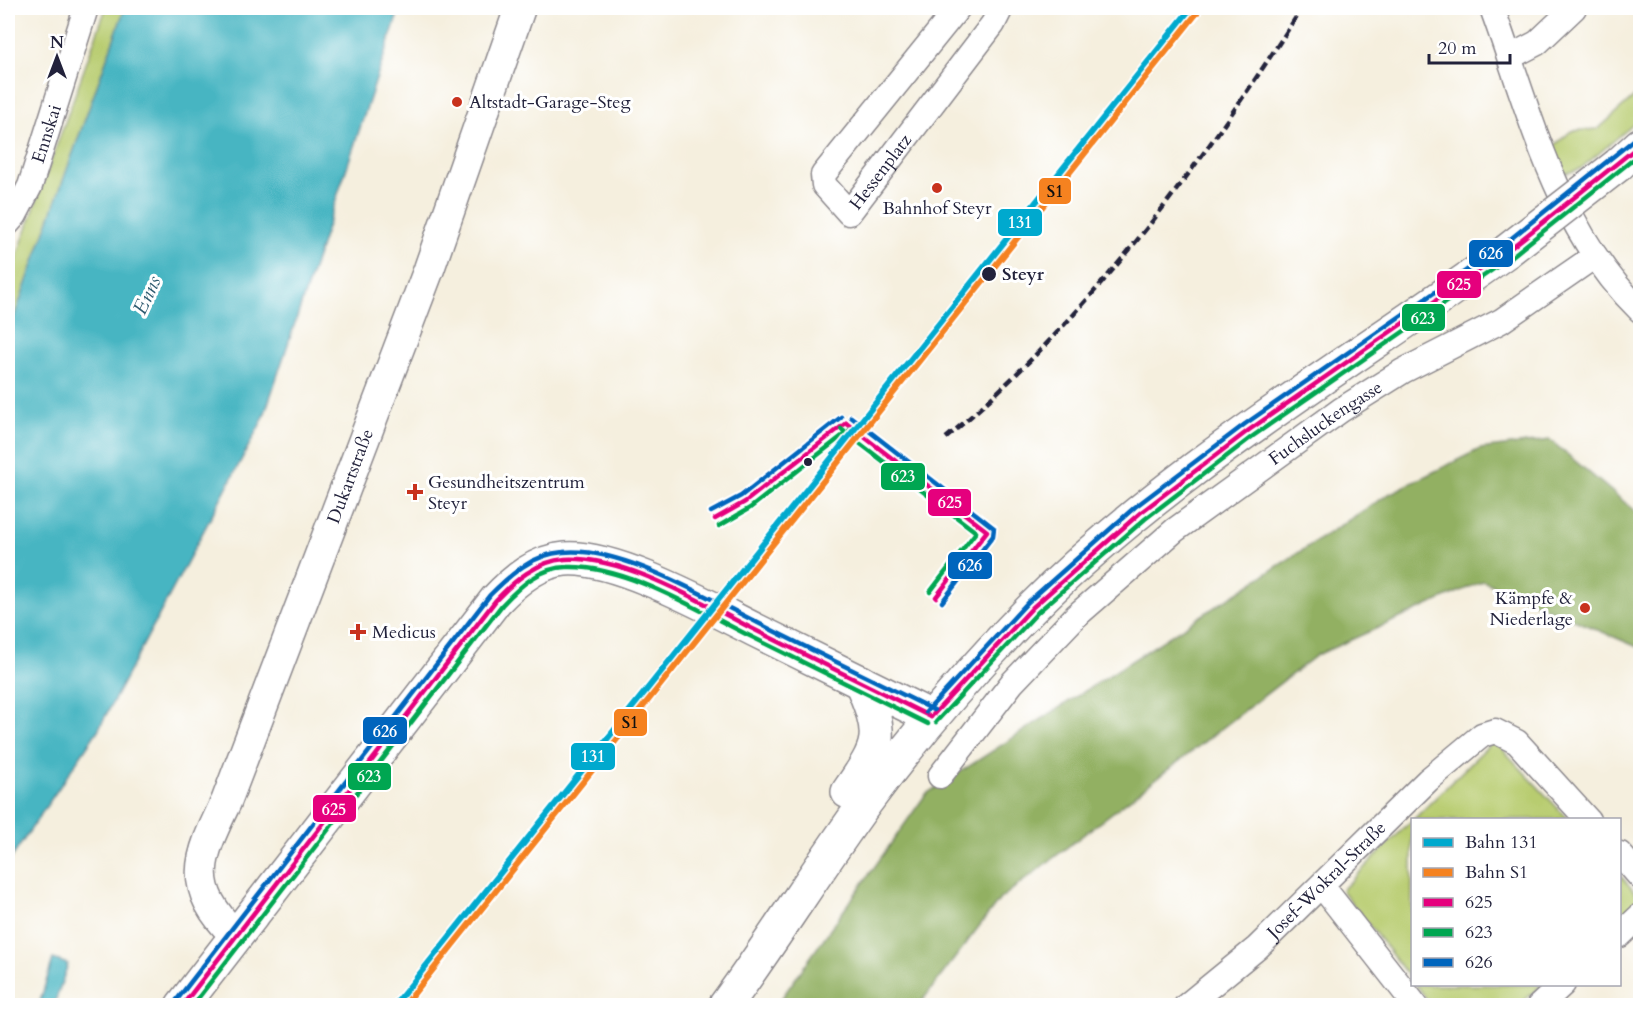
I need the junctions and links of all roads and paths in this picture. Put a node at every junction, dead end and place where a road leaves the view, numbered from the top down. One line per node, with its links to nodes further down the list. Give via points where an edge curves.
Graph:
1 (86, 8): 9 (street, Ennskai, via 30,186)
2 (520, 8): 22 (street, Dukartstraße, via 425,278 234,781 204,850 204,888 212,908)
3 (958, 8): 4 (street, Hessenplatz, via 823,175 824,185 849,213 993,24)
4 (1001, 8)
5 (1492, 8): 7 (street)
6 (1574, 8): 7 (street, via 1537,43)
7 (1510, 57): 10 (street, via 1555,183)
8 (1629, 155): 13 (main road, bridge, via 1508,251 1249,430 1140,513 1033,608)
9 (8, 223)
10 (1595, 256): 11 (street); 14 (street, Fuchsluckengasse, via 1501,321 1403,371 1341,410 1174,530 1076,616 1012,683)
11 (1641, 310)
12 (861, 682): 13 (main road); 18 (main road, via 877,724 877,743 818,836); 22 (main road, via 676,591 610,566 565,559 547,563 519,578 496,600)
13 (931, 717): 18 (main road)
14 (940, 776)
15 (1587, 818): 19 (street, Josef-Wokral-Straße, via 1517,742 1495,731 1473,740 1437,772)
16 (1621, 855): 17 (street)
17 (1641, 877)
18 (810, 882): 25 (main road)
19 (1322, 886): 26 (street, Josef-Wokral-Straße, via 1257,948); 27 (street)
20 (1641, 916): 21 (street)
21 (1621, 934)
22 (236, 936): 24 (main road)
23 (1561, 986): 28 (street)
24 (182, 1005)
25 (725, 1005)
26 (1186, 1005)
27 (1416, 1005)
28 (1539, 1005)

